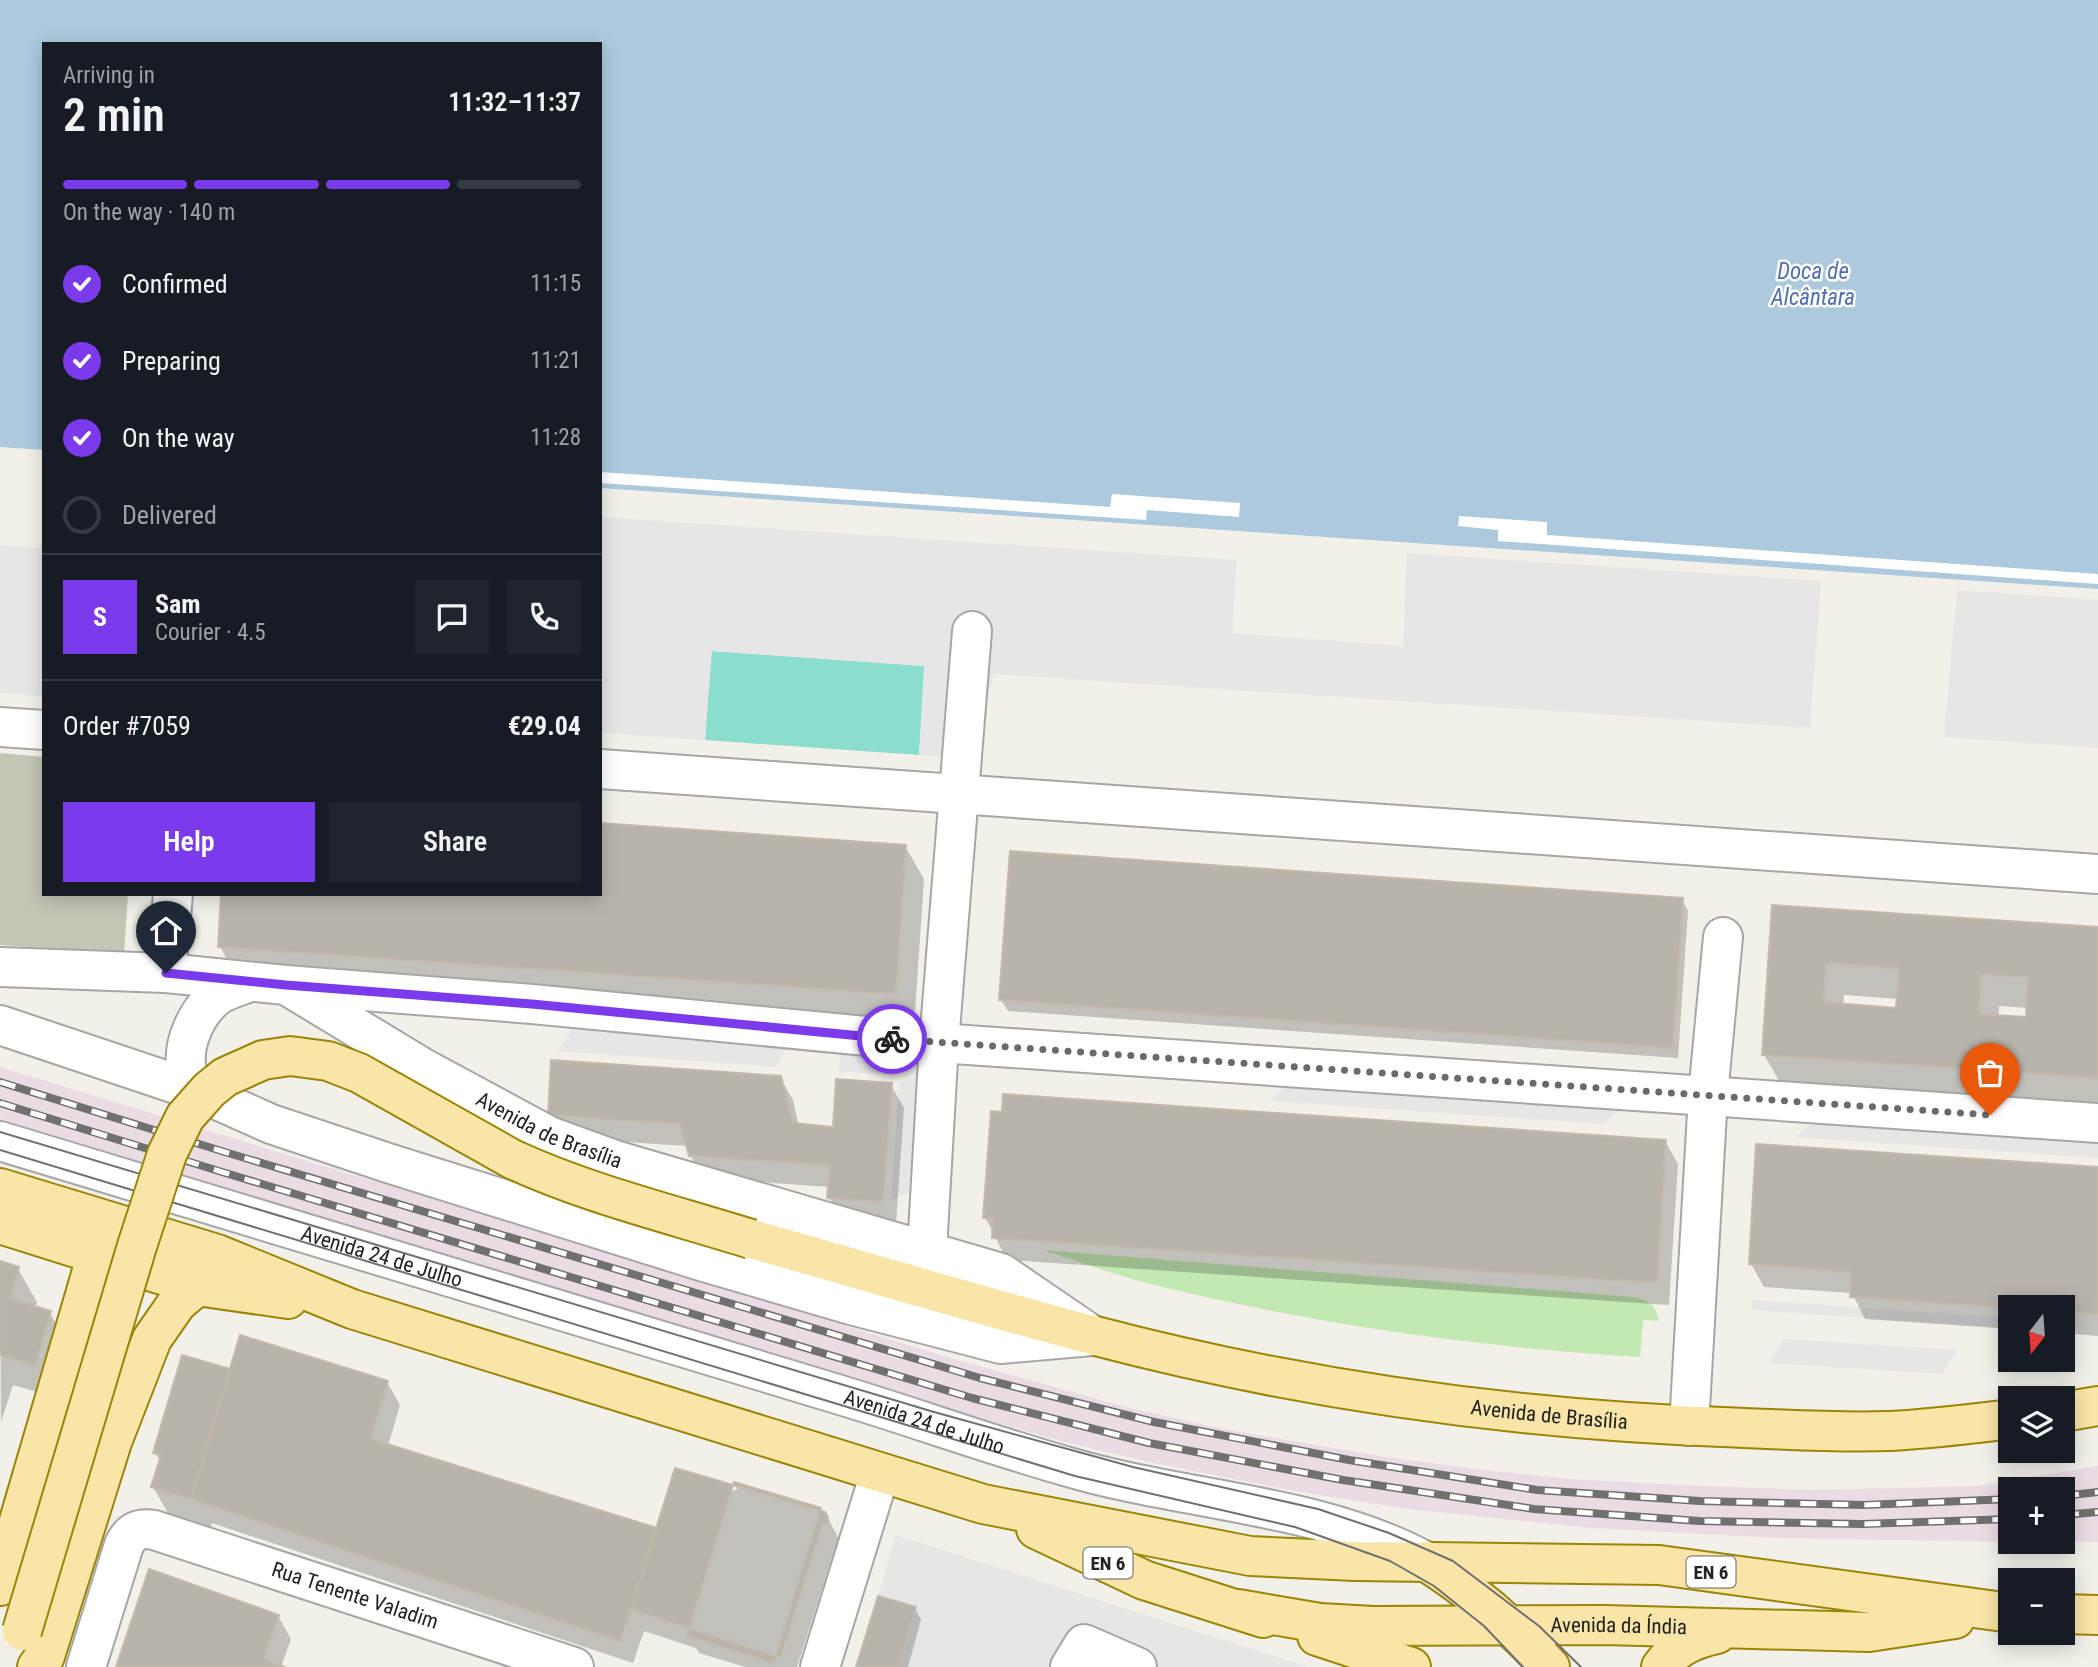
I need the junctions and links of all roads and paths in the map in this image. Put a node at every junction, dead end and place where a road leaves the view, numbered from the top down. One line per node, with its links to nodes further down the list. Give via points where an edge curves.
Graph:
1 (972, 631): 5 (street)
2 (0, 727): 3 (street)
3 (42, 730)
4 (602, 769): 5 (street)
5 (959, 794): 6 (street); 13 (street)
6 (2098, 874)
7 (173, 896): 10 (street)
8 (1723, 937): 15 (street)
9 (0, 967): 10 (street, Avenida de Brasília)
10 (166, 973): 11 (street, Avenida de Brasília)
11 (268, 984): 13 (street); 14 (street, via 219,995 203,1009 186,1056); 20 (street, Avenida de Brasília, via 549,1136 618,1161)
12 (0, 1025): 14 (street, Avenida de Brasília)
13 (939, 1043): 15 (street); 20 (street)
14 (197, 1091): 23 (street, Avenida de Brasília, via 271,1124 391,1164 851,1305 1001,1345)
15 (1709, 1095): 16 (street); 27 (street)
16 (2098, 1123)
17 (0, 1141): 30 (street, Avenida 24 de Julho, via 1068,1467 1314,1521 1376,1538)
18 (0, 1188): 22 (main road)
19 (0, 1224): 21 (main road)
20 (927, 1250): 23 (street, Avenida de Brasília, via 1001,1273)
21 (97, 1254): 22 (main road); 31 (main road)
22 (207, 1270): 28 (main road, via 352,1309); 40 (main road, via 152,1339 112,1442 46,1656)
23 (1094, 1336): 27 (main road, Avenida de Brasília, via 1266,1375 1373,1393 1581,1419); 39 (main road, bridge, via 574,1185 538,1171 359,1073 328,1061 290,1056 263,1060 234,1072 209,1090 176,1132)
24 (2098, 1406): 25 (main road)
25 (2075, 1410)
26 (1998, 1421): 27 (main road, Avenida de Brasília, via 1887,1431)
27 (1689, 1426)
28 (880, 1473): 29 (main road); 43 (street)
29 (983, 1504): 30 (main road, via 1250,1556); 32 (main road, EN 6, via 1144,1580)
30 (1424, 1561): 33 (main road, Avenida da Índia / EN 6, via 1659,1565); 37 (main road)
31 (0, 1586)
32 (1238, 1609): 37 (main road, Avenida da Índia / EN 6, via 1320,1623); 46 (main road)
33 (1998, 1612)
34 (1998, 1614): 38 (main road, Avenida da Índia / EN 6, via 1869,1632)
35 (2075, 1614): 36 (main road)
36 (2098, 1615)
37 (1510, 1625): 38 (main road, Avenida da Índia / EN 6); 47 (main road)
38 (1750, 1629): 48 (main road, via 1698,1639 1682,1646)
39 (11, 1667)
40 (37, 1667)
41 (86, 1667): 42 (street, Rua Tenente Valadim, via 124,1545 142,1529)
42 (574, 1667)
43 (820, 1667)
44 (1070, 1667): 45 (street, via 1084,1644)
45 (1137, 1667)
46 (1412, 1667)
47 (1550, 1667)
48 (1661, 1667)

